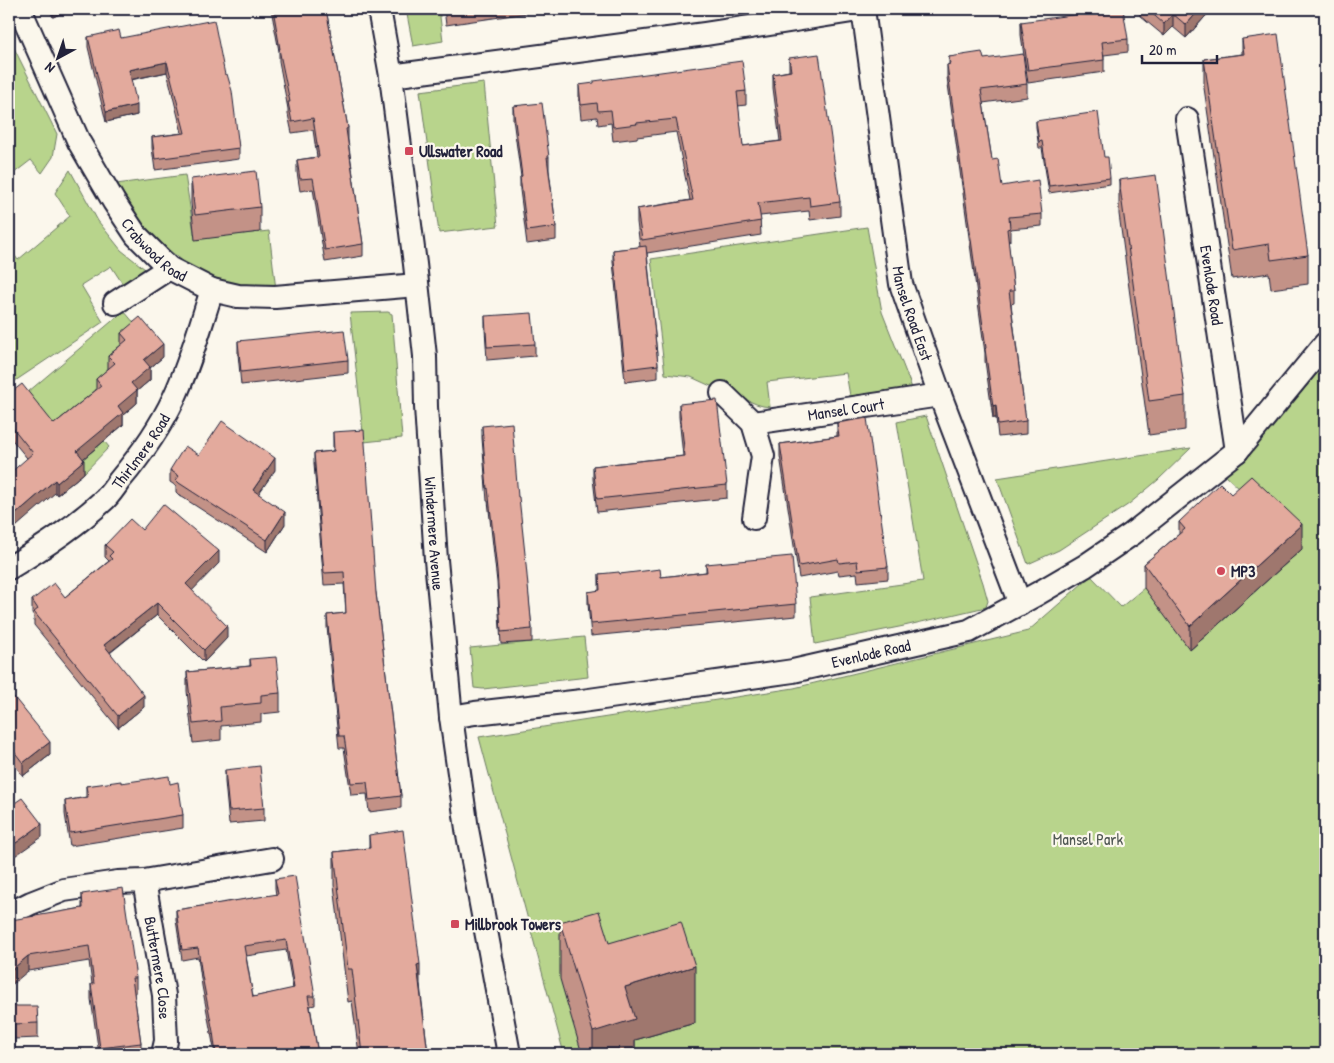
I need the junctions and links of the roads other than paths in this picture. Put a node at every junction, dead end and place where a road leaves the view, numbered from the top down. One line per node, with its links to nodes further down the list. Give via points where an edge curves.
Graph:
1 (20, 9): 6 (street, Crabwood Road, via 77,138 136,235)
2 (379, 9): 4 (street, Windermere Avenue)
3 (864, 9): 4 (street); 12 (street, Mansel Road East, via 901,284)
4 (391, 76): 7 (street, Windermere Avenue)
5 (1187, 119): 14 (street, Evenlode Road)
6 (169, 268): 8 (street, Crabwood Road); 9 (street)
7 (417, 285): 8 (street, Crabwood Road, via 275,297 238,296); 18 (street, Windermere Avenue, via 425,356 436,560)
8 (212, 290): 16 (street, Thirlmere Road, via 174,399 133,464 105,498 78,521 40,550)
9 (115, 303)
10 (1325, 344): 14 (street, Evenlode Road)
11 (722, 394): 13 (street)
12 (940, 394): 13 (street, Mansel Court); 17 (street, Mansel Road East)
13 (752, 423): 15 (street, via 763,456)
14 (1237, 451): 17 (street, Evenlode Road, via 1132,534)
15 (754, 518)
16 (9, 568)
17 (1020, 604): 18 (street, Evenlode Road, via 969,631 793,671)
18 (451, 717): 23 (street, Windermere Avenue, via 467,829)
19 (272, 859): 20 (street)
20 (144, 881): 21 (street, via 64,890); 22 (street, Buttermere Close, via 164,995 166,1041)
21 (9, 914)
22 (163, 1054)
23 (509, 1054)

